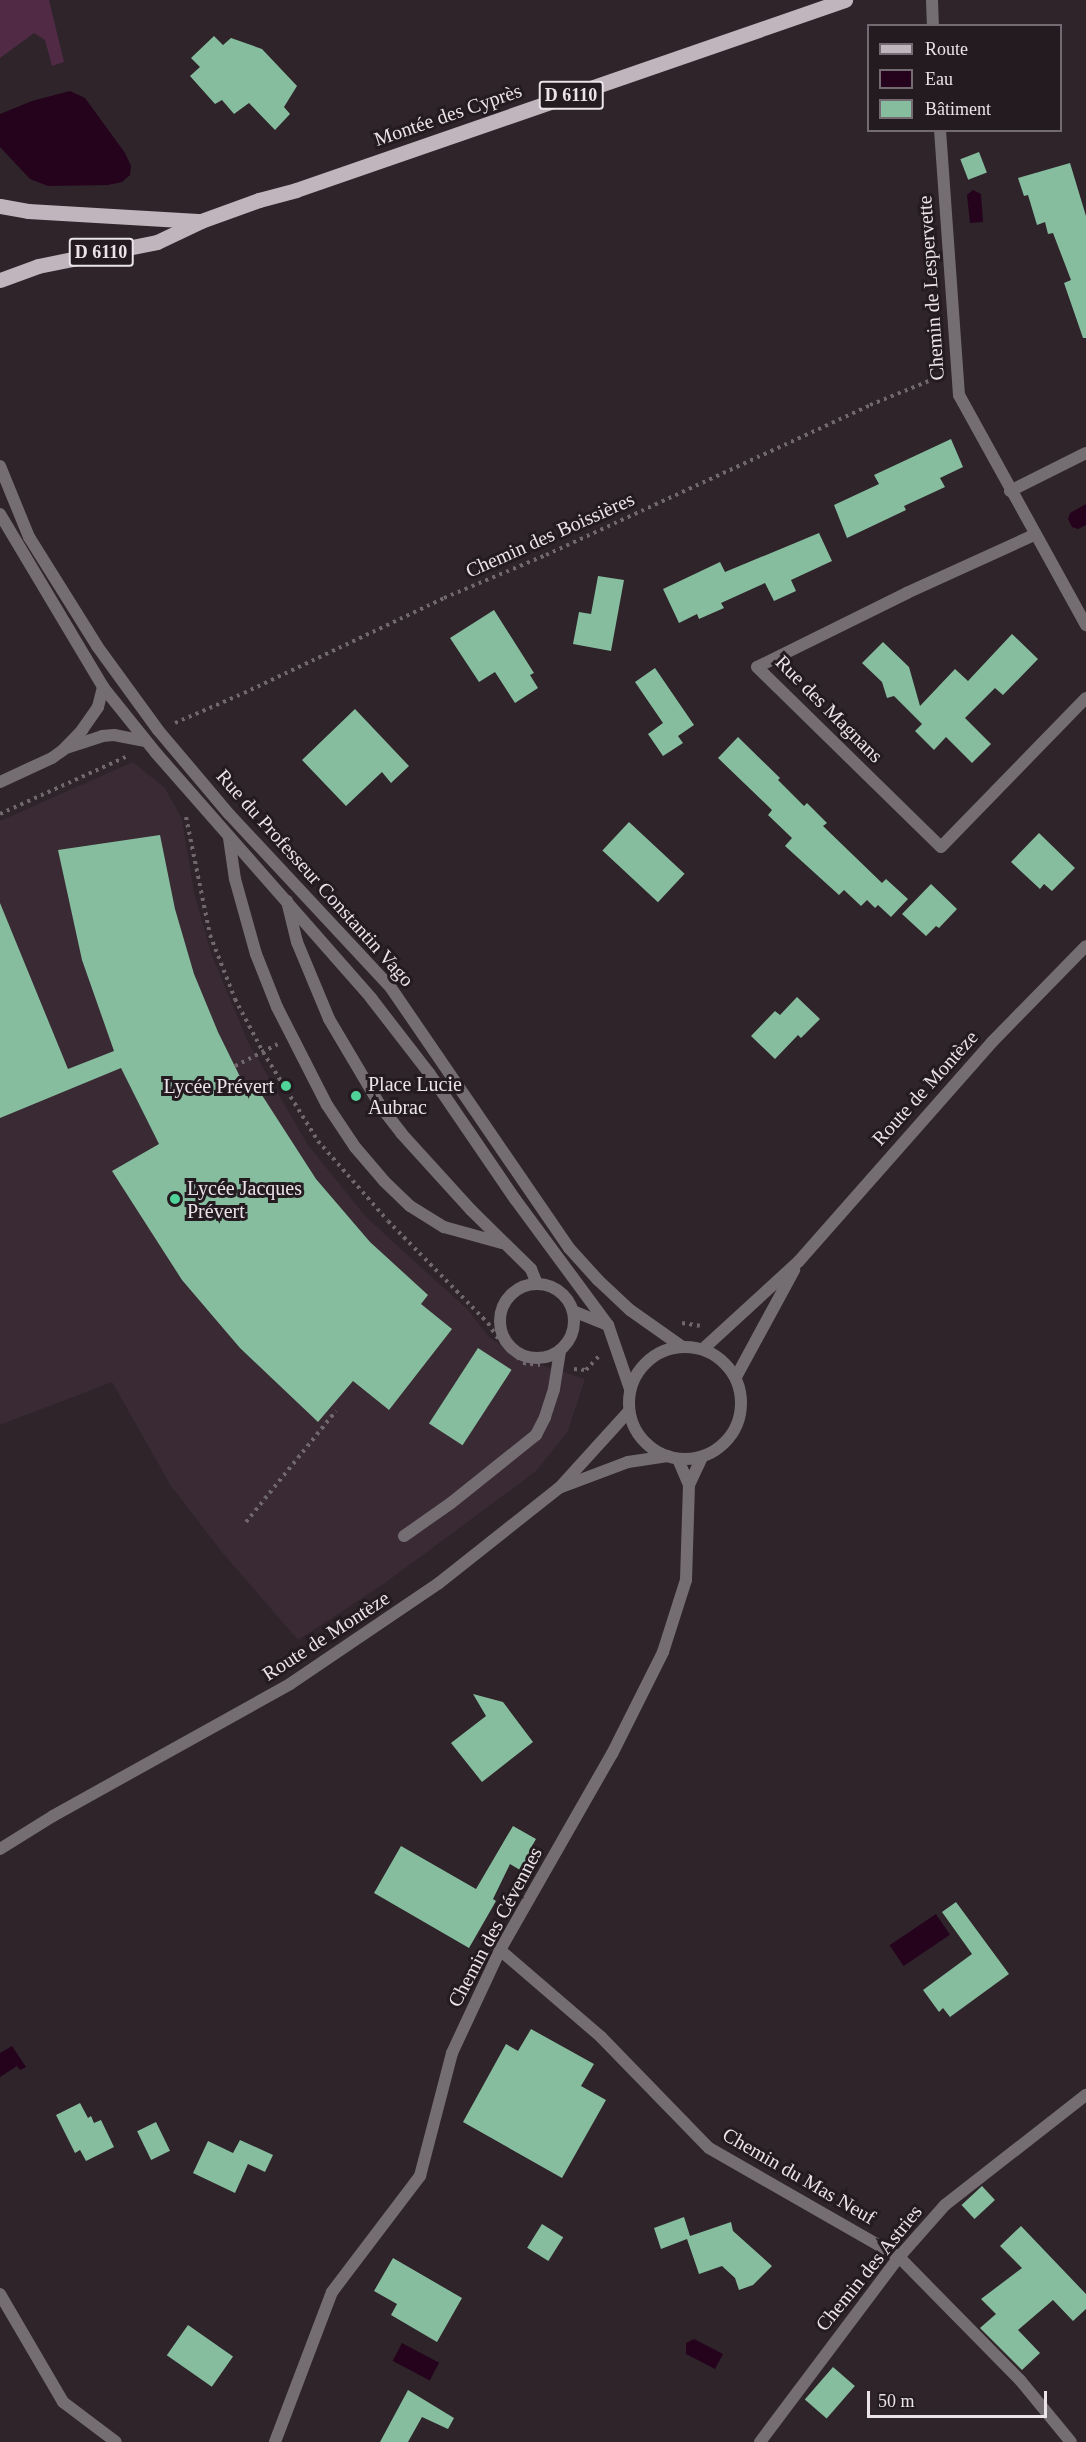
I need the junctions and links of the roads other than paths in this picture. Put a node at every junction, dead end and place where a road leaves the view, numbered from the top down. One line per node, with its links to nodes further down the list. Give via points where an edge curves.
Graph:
1 (845, 0): 6 (main road, Montée des Cyprès / D 6110)
2 (932, 0): 3 (street)
3 (933, 24)
4 (940, 132): 10 (street, Chemin de Lespervette, via 958,395)
5 (0, 206): 6 (main road, Montée des Cyprès / D 6110)
6 (201, 222): 7 (main road, Montée des Cyprès / D 6110, via 157,242 38,266)
7 (0, 280)
8 (1086, 453): 10 (street)
9 (0, 466): 27 (street, Rue du Professeur Constantin Vago, via 29,537 97,646 158,730 229,814 391,988 569,1248 630,1310)
10 (1010, 491): 12 (street, Chemin de Lespervette)
11 (0, 514): 14 (street, Rue du Professeur Constantin Vago)
12 (1034, 535): 13 (street, Chemin de Lespervette); 15 (street, Rue des Magnans, via 757,667 941,847)
13 (1086, 625)
14 (103, 687): 16 (street, Rue du Professeur Constantin Vago); 17 (street, via 98,707)
15 (1086, 698)
16 (145, 741): 17 (street, via 102,736); 19 (street, Rue du Professeur Constantin Vago)
17 (63, 750): 18 (street)
18 (0, 782)
19 (229, 838): 20 (street, Rue du Professeur Constantin Vago); 22 (street, via 235,879 256,954 277,1007 327,1105 355,1147 410,1206 444,1227)
20 (287, 901): 22 (street, via 308,971 358,1071 401,1134); 26 (street, Rue du Professeur Constantin Vago, via 371,998 429,1073)
21 (1086, 946): 23 (street, Route de Montèze, via 992,1042)
22 (502, 1243): 24 (street, via 531,1269)
23 (799, 1261): 28 (street, Route de Montèze); 30 (street, Route de Montèze)
24 (537, 1284): 25 (street, via 560,1291); 29 (street, via 513,1292 505,1302 501,1314 505,1339 513,1349 530,1357 549,1356)
25 (573, 1311): 26 (street); 29 (street, via 572,1332)
26 (608, 1325): 31 (street, Rue du Professeur Constantin Vago)
27 (681, 1346): 28 (street); 31 (street, via 649,1359 637,1372)
28 (703, 1349): 30 (street, via 728,1365)
29 (561, 1350): 37 (street, via 554,1389 536,1435)
30 (736, 1377): 33 (street, via 742,1396 741,1416 733,1434 720,1448)
31 (630, 1389): 32 (street)
32 (629, 1411): 34 (street, via 642,1439 654,1450); 36 (street)
33 (702, 1457): 34 (street); 35 (street, Chemin des Cévennes)
34 (673, 1458): 35 (street, Chemin des Cévennes); 36 (street, Route de Montèze, via 628,1462)
35 (689, 1485): 39 (street, Chemin des Cévennes, via 686,1580 663,1652 612,1754)
36 (559, 1488): 38 (street, Route de Montèze, via 439,1583 290,1684)
37 (404, 1536)
38 (0, 1849)
39 (500, 1950): 41 (street, Chemin du Mas Neuf, via 601,2037 710,2148); 44 (street, Chemin des Cévennes, via 452,2053 420,2176 332,2292)
40 (1086, 2095): 41 (street, Chemin des Astries, via 945,2205)
41 (899, 2257): 45 (street, Chemin des Astries); 46 (street, Chemin du Mas Neuf, via 1020,2380)
42 (0, 2294): 43 (street, via 63,2402)
43 (116, 2442)
44 (275, 2442)
45 (760, 2442)
46 (1071, 2442)

